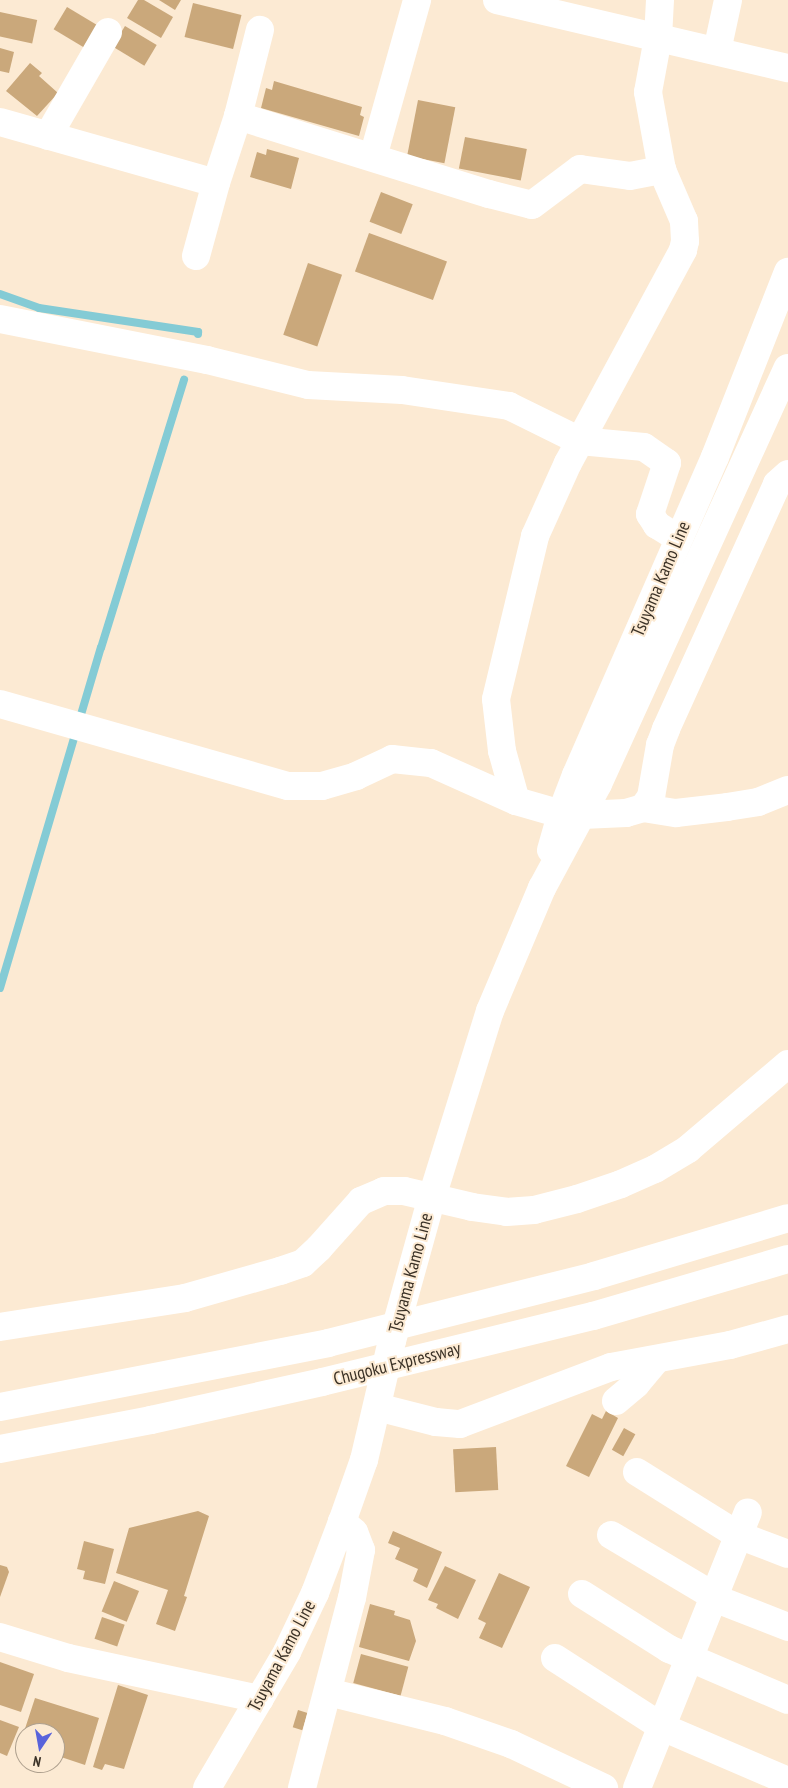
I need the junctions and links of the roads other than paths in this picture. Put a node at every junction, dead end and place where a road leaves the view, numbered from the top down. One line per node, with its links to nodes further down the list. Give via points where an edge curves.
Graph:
1 (417, 0): 13 (main road)
2 (497, 0): 7 (main road)
3 (660, 0): 7 (main road)
4 (728, 0): 8 (main road)
5 (260, 30): 10 (main road)
6 (108, 32): 12 (main road)
7 (658, 38): 8 (main road); 14 (main road, via 648,92)
8 (716, 52): 9 (main road)
9 (788, 68)
10 (238, 116): 13 (main road); 15 (main road)
11 (0, 122): 12 (main road)
12 (48, 136): 15 (main road)
13 (373, 156): 14 (main road, via 532,205 580,169 630,176)
14 (662, 170): 20 (main road, via 684,221 683,250)
15 (216, 182): 16 (main road)
16 (196, 256)
17 (788, 272): 22 (main road, Tsuyama Kamo Line, via 715,457)
18 (0, 319): 20 (main road, via 207,360 308,385 402,390 509,406)
19 (788, 368): 27 (main road, Tsuyama Kamo Line)
20 (580, 441): 22 (main road, via 644,448 667,463 650,514 657,525); 25 (main road, via 535,536 496,699 502,751)
21 (788, 474): 26 (main road, via 777,484 666,729 651,797)
22 (678, 538): 27 (main road, Tsuyama Kamo Line)
23 (0, 704): 25 (main road, via 288,786 322,786 356,776 392,759 430,763)
24 (788, 790): 26 (main road, via 758,802 727,807 676,813)
25 (516, 801): 27 (main road)
26 (643, 808): 27 (main road, via 626,813)
27 (572, 814): 29 (main road, Tsuyama Kamo Line, via 490,1011)
28 (788, 1064): 29 (main road, via 688,1149 621,1184 577,1200 534,1210 506,1212)
29 (432, 1197): 32 (main road, via 384,1191 360,1201 303,1263 280,1272 185,1298); 37 (main road, Tsuyama Kamo Line)
30 (788, 1218): 36 (main road, Chugoku Expressway, via 594,1276 328,1343)
31 (788, 1259): 38 (main road, Chugoku Expressway, via 594,1316 451,1351 151,1420)
32 (0, 1326)
33 (788, 1329): 34 (main road)
34 (655, 1361): 35 (main road); 37 (main road, via 611,1367 460,1424 436,1422)
35 (616, 1401)
36 (0, 1407)
37 (377, 1407): 40 (main road, Tsuyama Kamo Line, via 364,1460)
38 (0, 1449)
39 (637, 1472): 41 (main road)
40 (342, 1522): 50 (main road, via 354,1532 361,1550); 51 (main road, Tsuyama Kamo Line, via 315,1593)
41 (743, 1523): 43 (main road); 45 (main road)
42 (611, 1535): 45 (main road)
43 (788, 1554)
44 (582, 1594): 49 (main road)
45 (714, 1597): 46 (main road); 49 (main road)
46 (788, 1628)
47 (0, 1637): 51 (main road, via 68,1658)
48 (556, 1658): 53 (main road)
49 (689, 1659): 52 (main road); 53 (main road)
50 (328, 1692): 56 (main road); 57 (main road, via 445,1721 510,1744)
51 (260, 1700): 55 (main road, Tsuyama Kamo Line)
52 (788, 1700)
53 (662, 1727): 54 (main road); 58 (main road)
54 (788, 1781)
55 (206, 1788)
56 (302, 1788)
57 (604, 1788)
58 (637, 1788)

